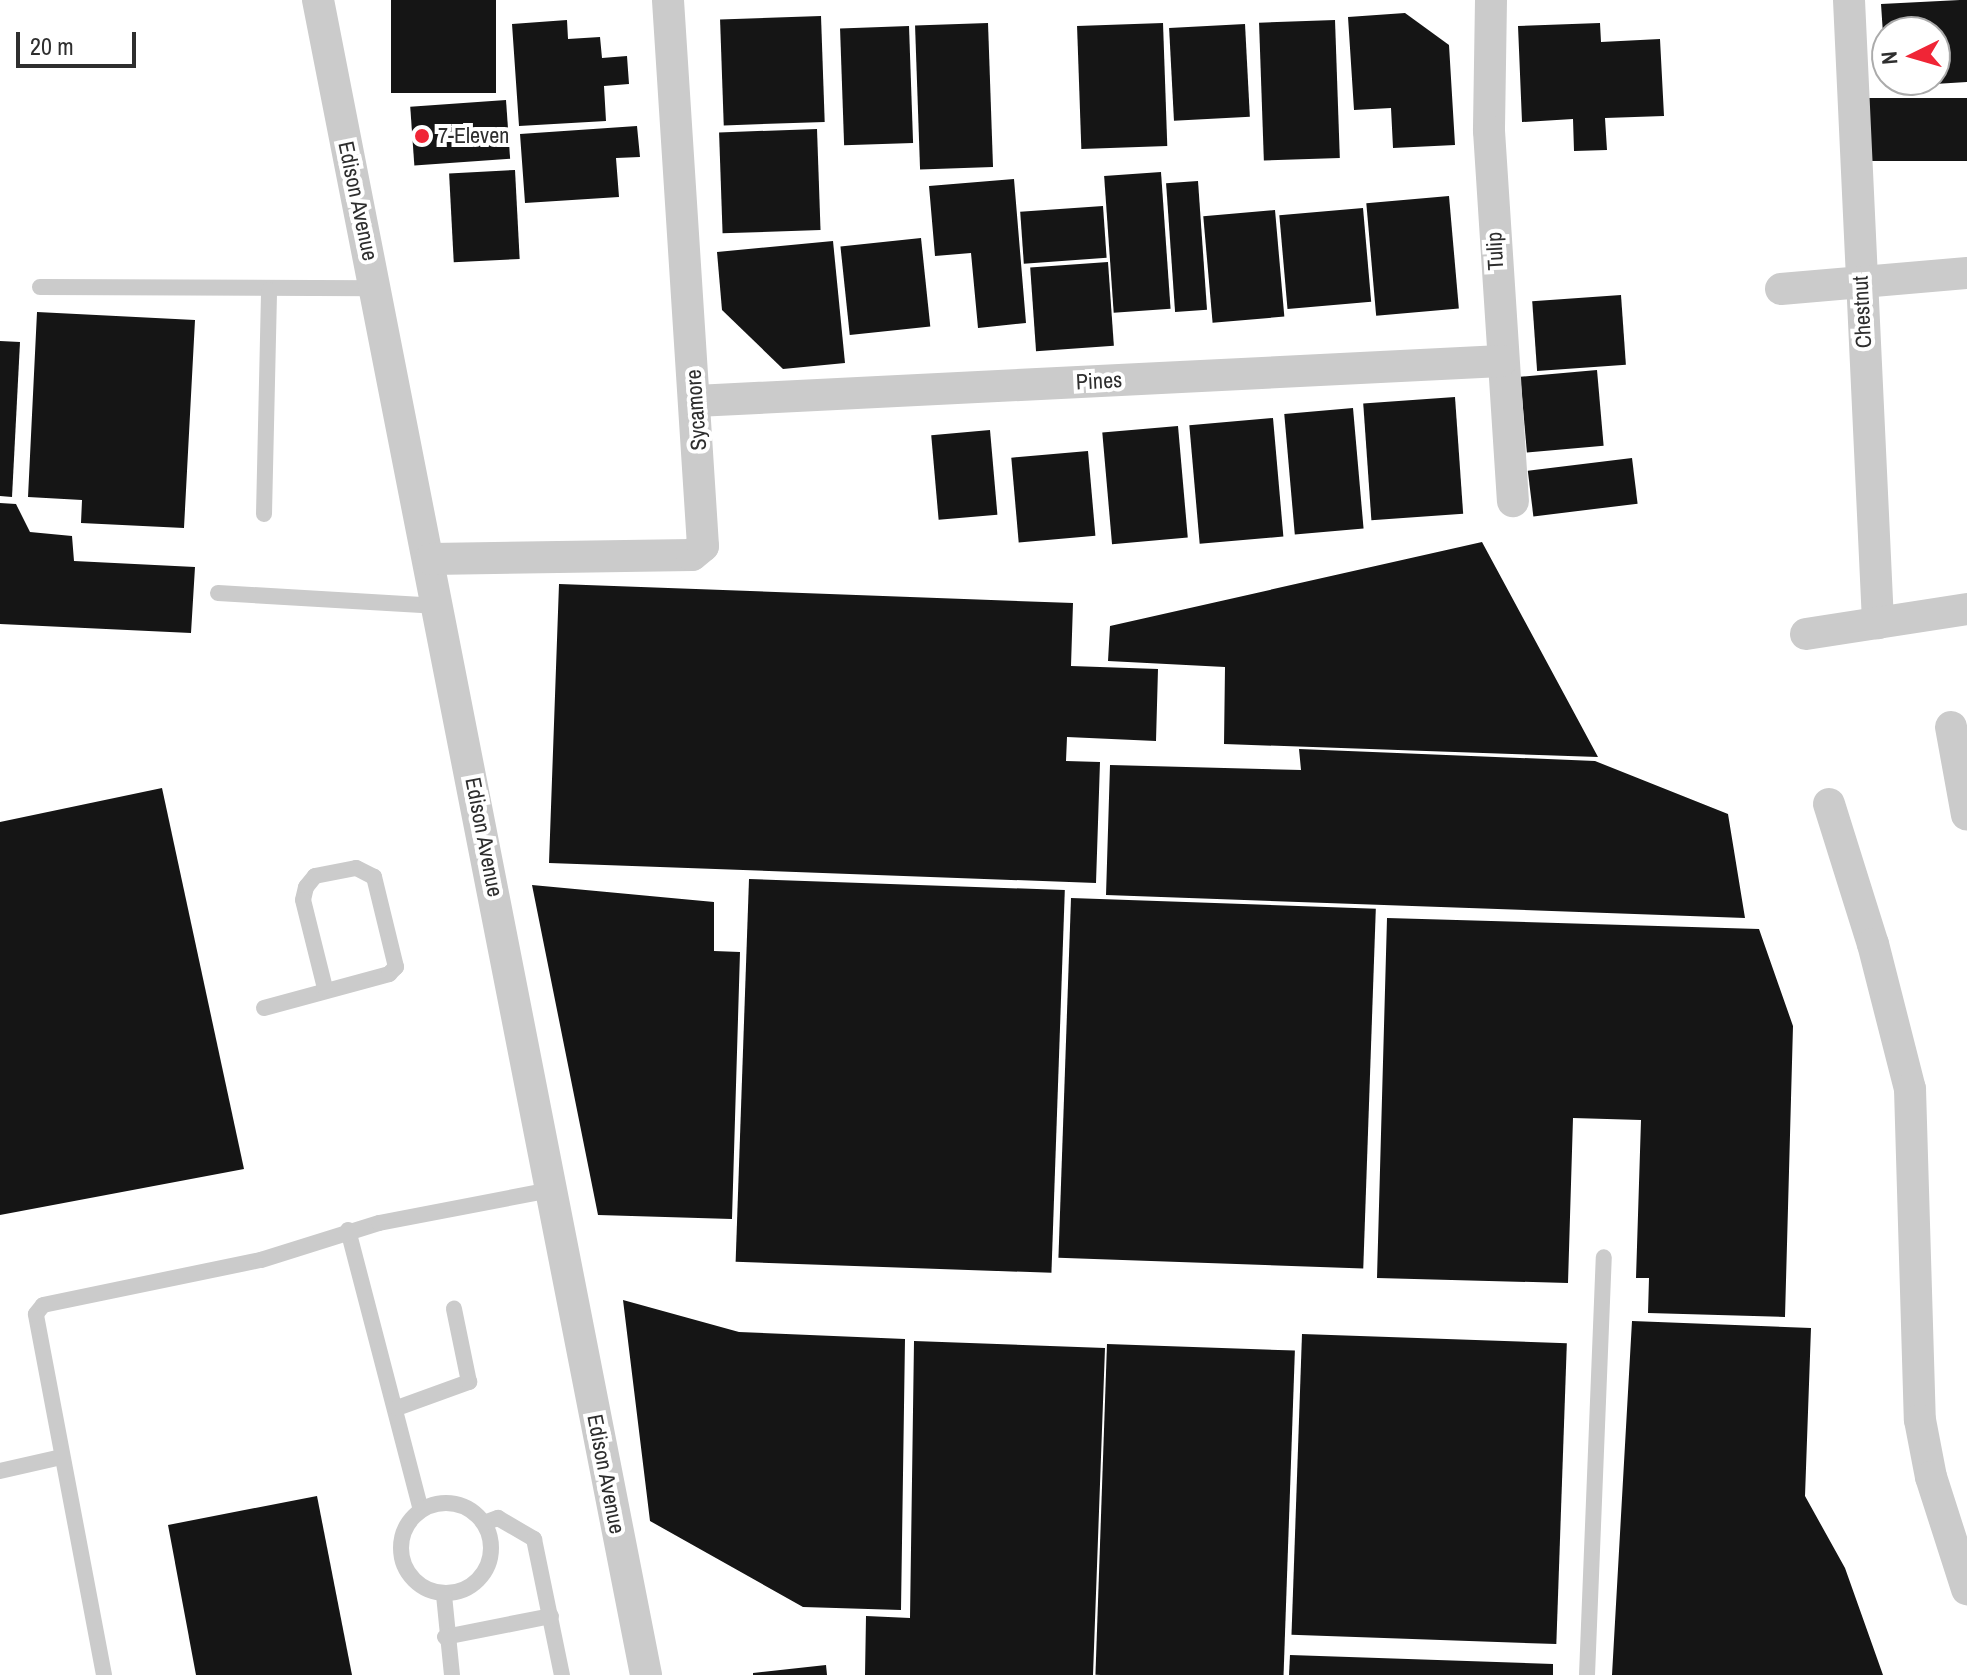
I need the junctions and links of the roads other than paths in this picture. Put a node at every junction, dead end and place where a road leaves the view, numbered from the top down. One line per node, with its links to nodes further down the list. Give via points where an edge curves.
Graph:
1 (318, 0): 8 (street, Edison Avenue)
2 (668, 0): 12 (street, Sycamore)
3 (1491, 0): 11 (street, Tulip, via 1489,131)
4 (1849, 0): 6 (street, Chestnut)
5 (1967, 273): 6 (street)
6 (1861, 282): 9 (street); 19 (street, Chestnut)
7 (40, 287): 10 (lane)
8 (376, 288): 10 (lane); 15 (street, Edison Avenue)
9 (1781, 289)
10 (269, 290): 14 (lane)
11 (1501, 361): 12 (street, Pines); 13 (street, Tulip)
12 (696, 401): 15 (street, Sycamore, via 704,532 703,546 692,555)
13 (1513, 501)
14 (264, 514)
15 (431, 559): 17 (street, Edison Avenue)
16 (218, 593): 17 (lane)
17 (440, 606): 26 (street, Edison Avenue)
18 (1967, 609): 19 (street)
19 (1878, 623): 20 (street)
20 (1806, 634)
21 (1951, 727): 23 (street)
22 (1829, 804): 35 (street, via 1873,944 1910,1089 1920,1420 1931,1477)
23 (1967, 815)
24 (325, 988): 24 (lane, via 303,900 306,887 315,876 356,868 374,877 396,967 389,974); 25 (lane)
25 (264, 1008)
26 (550, 1190): 27 (lane); 42 (street, Edison Avenue)
27 (348, 1230): 30 (lane); 31 (lane, via 261,1260 43,1305 36,1314)
28 (1604, 1257): 43 (lane)
29 (454, 1309): 30 (lane, via 469,1382)
30 (397, 1408): 33 (lane)
31 (61, 1457): 32 (lane); 39 (lane)
32 (0, 1471)
33 (421, 1510): 34 (lane, via 448,1502 462,1505); 36 (lane, via 404,1532 402,1560 418,1585)
34 (484, 1523): 36 (lane, via 492,1550 489,1565 471,1587); 37 (lane, via 498,1518 534,1539)
35 (1967, 1589)
36 (444, 1595): 38 (lane)
37 (551, 1616): 38 (lane); 41 (lane)
38 (445, 1637): 40 (lane)
39 (104, 1675)
40 (452, 1675)
41 (562, 1675)
42 (646, 1675)
43 (1587, 1675)

